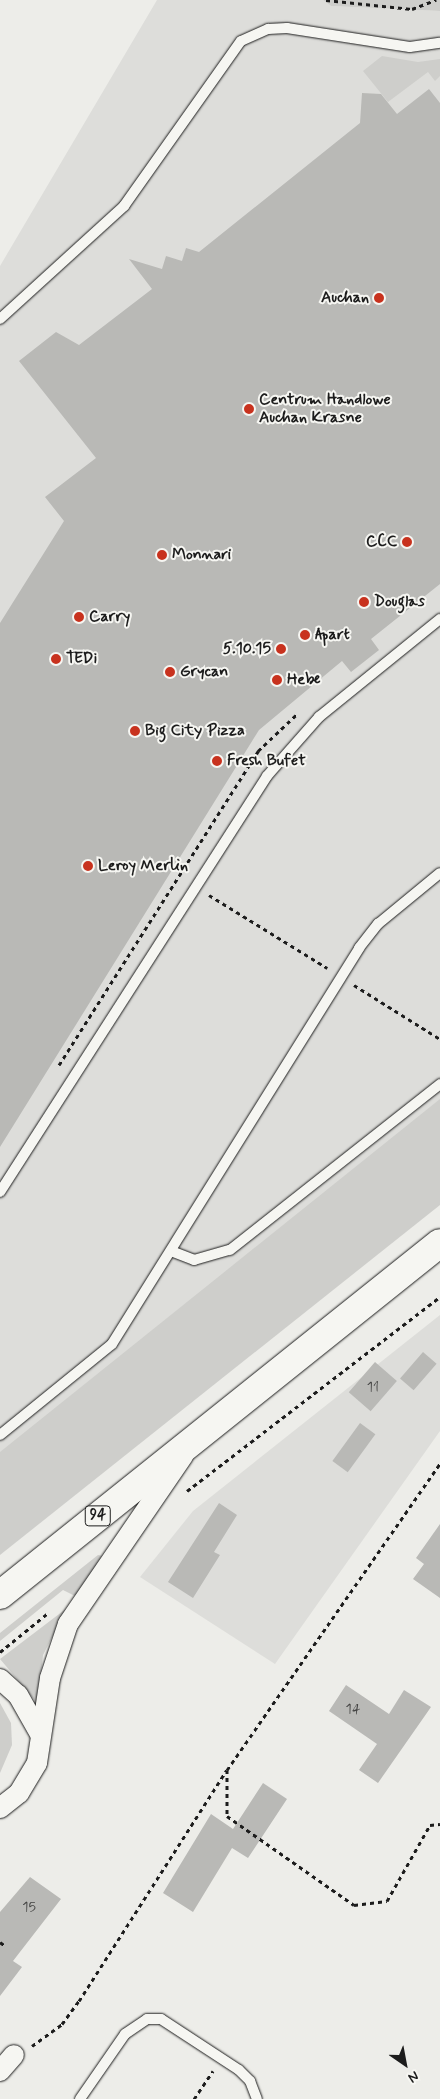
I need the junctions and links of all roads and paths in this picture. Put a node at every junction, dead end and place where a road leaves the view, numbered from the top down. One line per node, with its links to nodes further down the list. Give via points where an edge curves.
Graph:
1 (326, 0): 2 (path, via 412,9)
2 (436, 0)
3 (440, 43): 4 (lane, via 410,47 287,28 268,29 242,41 124,206)
4 (0, 319)
5 (440, 619): 8 (lane, via 299,737 242,809)
6 (440, 873): 9 (lane, via 378,924)
7 (177, 875): 8 (path)
8 (194, 886): 9 (path); 12 (lane)
9 (342, 978): 10 (path); 14 (lane)
10 (440, 1039)
11 (440, 1084): 14 (lane, via 230,1250 194,1260)
12 (0, 1192)
13 (440, 1243): 17 (main road, 94)
14 (171, 1251): 16 (lane, via 112,1344)
15 (440, 1297): 19 (path)
16 (0, 1435)
17 (195, 1438): 20 (main road, 94); 21 (street)
18 (440, 1463): 25 (path)
19 (182, 1495)
20 (0, 1595)
21 (79, 1609): 22 (path, via 64,1600); 24 (street, via 58,1648)
22 (0, 1652)
23 (0, 1679): 24 (street, via 18,1695)
24 (40, 1734): 26 (street, via 29,1780)
25 (227, 1770): 27 (path, via 227,1816 354,1905 387,1901 430,1826); 28 (path, via 79,2001 44,2041)
26 (0, 1808)
27 (440, 1824)
28 (14, 2055): 30 (street)
29 (222, 2058): 31 (lane, via 174,2024 147,2020 125,2034); 32 (path); 33 (lane, via 250,2081)
30 (0, 2071)
31 (85, 2097)
32 (194, 2099)
33 (257, 2099)

